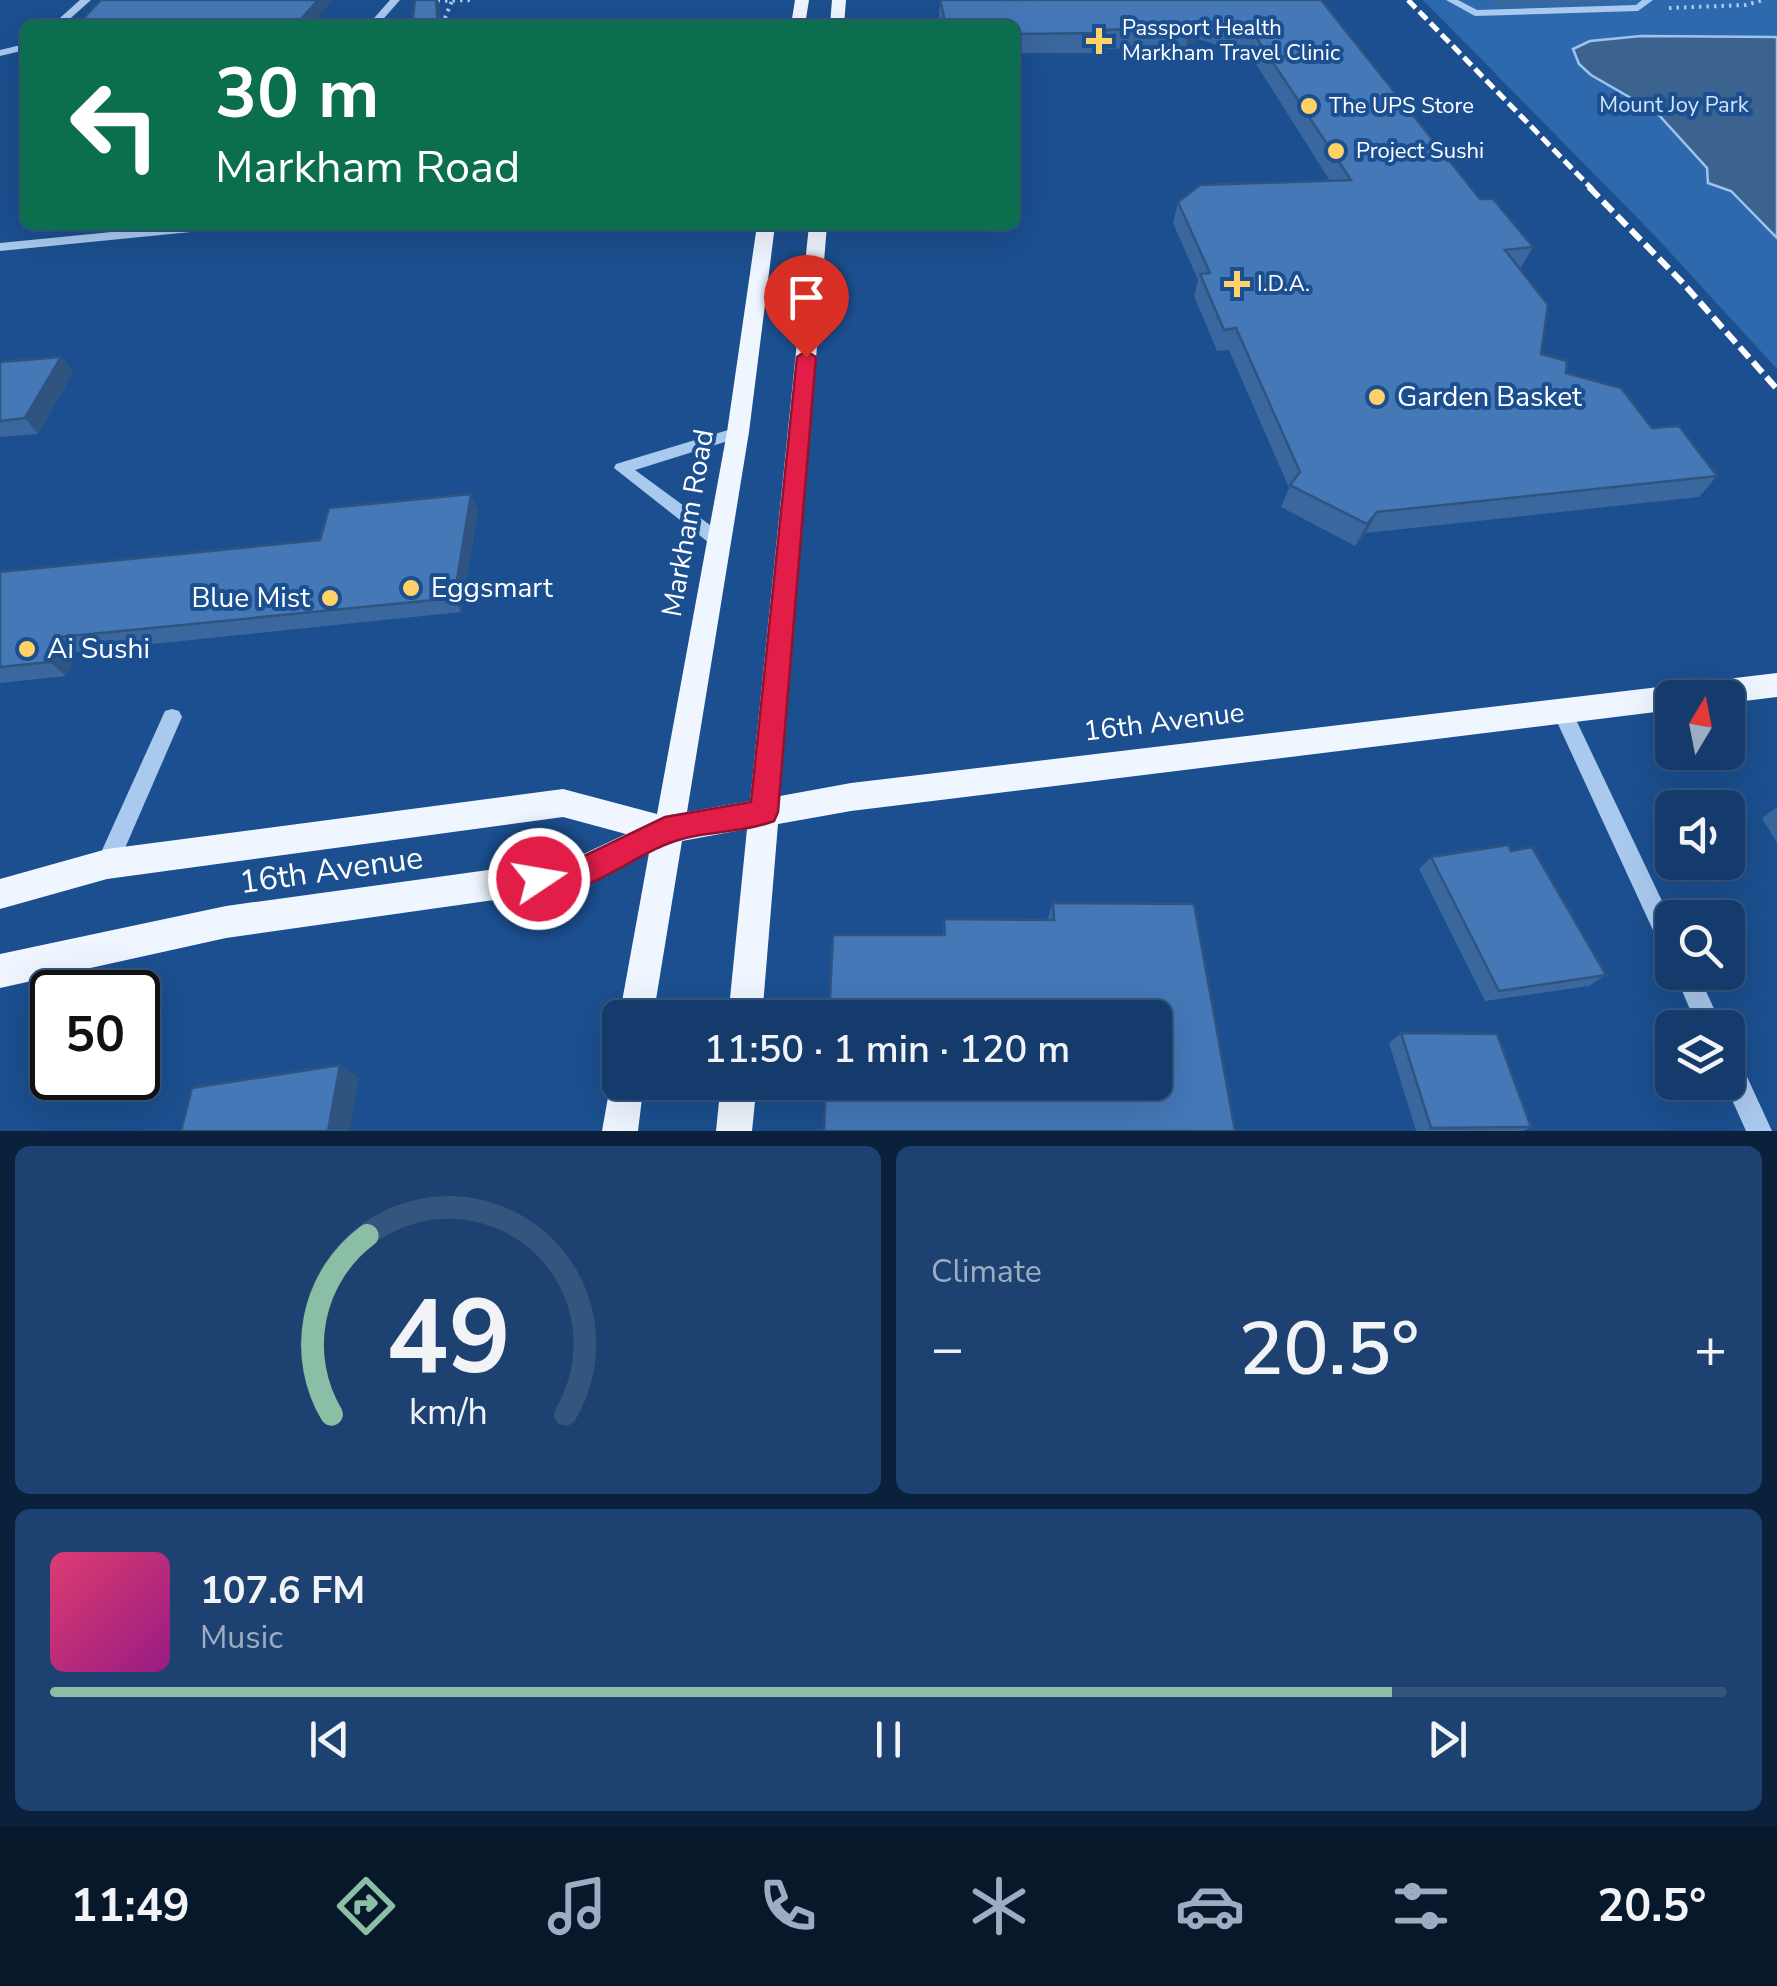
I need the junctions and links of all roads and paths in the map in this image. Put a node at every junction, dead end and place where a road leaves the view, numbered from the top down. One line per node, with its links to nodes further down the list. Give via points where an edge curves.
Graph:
1 (86, 0): 9 (street)
2 (474, 0): 7 (path)
3 (1451, 0): 8 (street, via 1475,13)
4 (1648, 0): 8 (street)
5 (1763, 0): 8 (path)
6 (394, 1): 7 (path); 10 (street)
7 (452, 1)
8 (1638, 8)
9 (63, 20)
10 (377, 20)
11 (173, 230): 14 (street)
12 (765, 230): 15 (main road, Markham Road)
13 (818, 230): 22 (main road)
14 (0, 248)
15 (738, 432): 16 (main road, Markham Road); 16 (street, via 622,468)
16 (718, 541): 23 (main road, Markham Road)
17 (1777, 686): 18 (main road, 16th Avenue)
18 (1745, 690)
19 (1655, 700): 20 (main road, 16th Avenue)
20 (1562, 710): 22 (main road, 16th Avenue); 26 (street)
21 (172, 717): 24 (street)
22 (764, 812): 23 (main road, 16th Avenue); 29 (main road)
23 (665, 830): 24 (main road, 16th Avenue, via 563,803); 27 (main road, 16th Avenue, via 578,874 226,922); 28 (main road, Markham Road)
24 (107, 864): 25 (main road, 16th Avenue)
25 (0, 894)
26 (1655, 910)
27 (0, 971)
28 (639, 1000)
29 (747, 1000)
30 (624, 1100): 33 (main road)
31 (737, 1100): 34 (main road)
32 (1745, 1100): 35 (street)
33 (620, 1131)
34 (734, 1131)
35 (1759, 1131)

